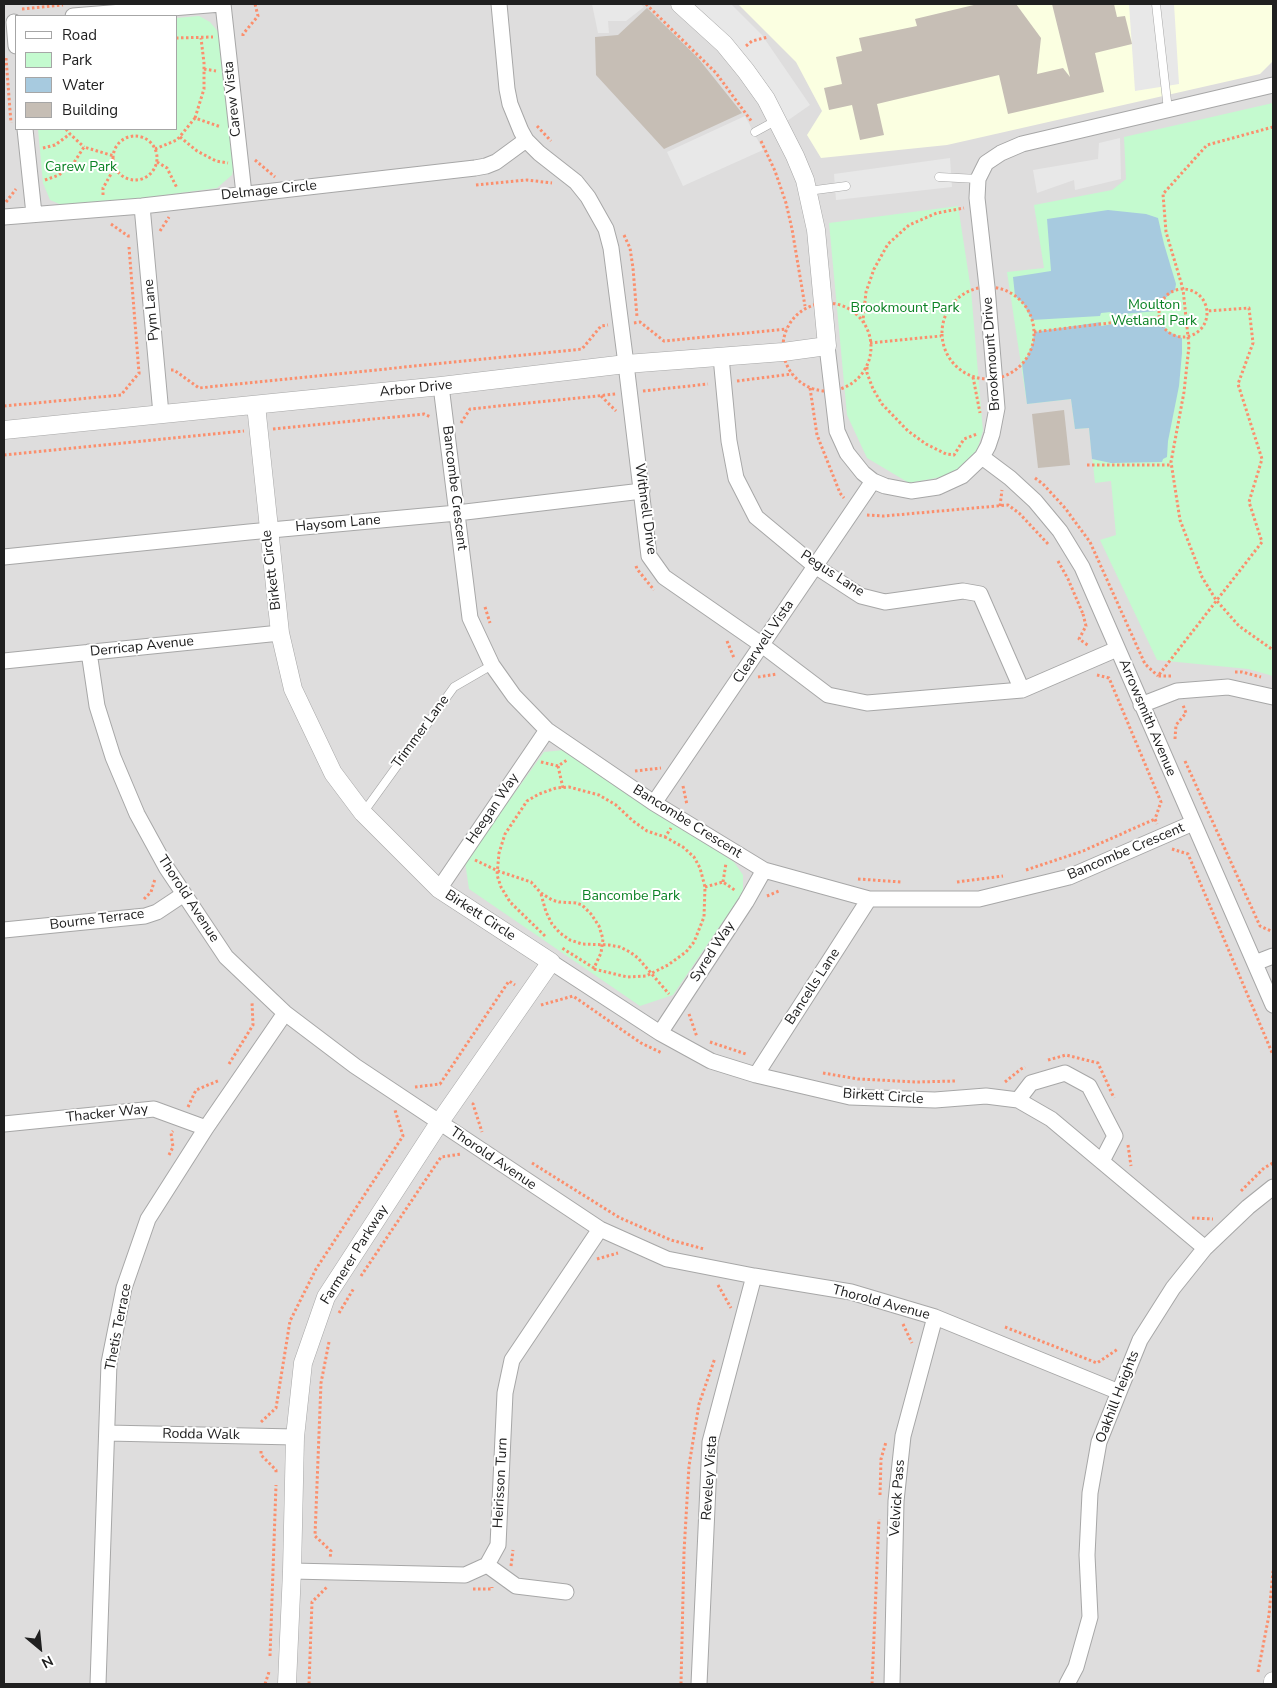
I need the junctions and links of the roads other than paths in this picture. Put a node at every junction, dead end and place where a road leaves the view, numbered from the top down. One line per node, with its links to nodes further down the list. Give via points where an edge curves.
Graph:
1 (222, 4): 5 (street); 19 (street, Carew Vista)
2 (500, 4): 14 (street, Withnell Drive, via 510,104)
3 (680, 4): 11 (street, Brookmount Drive, via 724,44)
4 (1156, 4): 10 (lane)
5 (119, 8): 6 (street)
6 (79, 15)
7 (12, 19): 8 (street)
8 (15, 39)
9 (1273, 85): 10 (street)
10 (1168, 110): 16 (street, via 1022,144 986,163)
11 (779, 116): 13 (lane); 18 (street, Brookmount Drive)
12 (25, 130): 21 (street)
13 (756, 131)
14 (526, 140): 19 (street, Delmage Circle, via 496,162 475,168); 25 (street, Withnell Drive, via 576,182 603,222 611,248)
15 (939, 177): 16 (lane)
16 (978, 179): 30 (street, Brookmount Drive, via 996,408 992,434)
17 (846, 186): 18 (lane)
18 (808, 191): 23 (street, Brookmount Drive, via 816,230)
19 (244, 194): 20 (street, Delmage Circle)
20 (142, 206): 21 (street, Delmage Circle); 28 (street, Pym Lane)
21 (34, 214): 22 (street, Delmage Circle)
22 (4, 217)
23 (827, 346): 24 (street, Arbor Drive); 31 (street, Brookmount Drive, via 837,431 854,463)
24 (721, 357): 25 (street, Arbor Drive); 36 (street, Pegus Lane, via 736,478 756,517)
25 (626, 364): 26 (street, Arbor Drive); 32 (street, Withnell Drive)
26 (441, 386): 27 (street, Arbor Drive); 33 (street, Bancombe Crescent)
27 (256, 405): 28 (street, Arbor Drive); 34 (street, Birkett Circle)
28 (161, 414): 29 (street, Arbor Drive)
29 (4, 430)
30 (982, 457): 31 (street, Brookmount Drive, via 962,476 938,487 898,490); 39 (street, Arrowsmith Avenue, via 1035,501 1060,531 1082,567)
31 (873, 481): 36 (street, Clearwell Vista)
32 (642, 491): 33 (street, Haysom Lane); 38 (street, Withnell Drive, via 649,556 664,577)
33 (457, 513): 34 (street, Haysom Lane); 42 (street, Bancombe Crescent, via 470,618)
34 (268, 530): 35 (street, Haysom Lane); 37 (street, Birkett Circle)
35 (4, 557)
36 (815, 566): 38 (street, Clearwell Vista); 43 (street, Pegus Lane, via 861,596 885,602 963,591 980,594)
37 (280, 633): 40 (street, Derricap Avenue); 48 (street, Birkett Circle, via 294,689 333,773)
38 (762, 645): 43 (street, Withnell Drive, via 828,695 867,703); 47 (street, Clearwell Vista)
39 (1117, 649): 43 (street, Withnell Drive); 45 (street, Arrowsmith Avenue)
40 (89, 652): 41 (street, Derricap Avenue); 52 (street, Thorold Avenue, via 97,706 113,757 137,814)
41 (4, 660)
42 (492, 665): 46 (street, Bancombe Crescent, via 514,696); 48 (lane, Trimmer Lane, via 454,687)
43 (1022, 690)
44 (1273, 697): 45 (street, via 1228,687 1179,691)
45 (1141, 705): 49 (street, Arrowsmith Avenue)
46 (547, 730): 47 (street, Bancombe Crescent); 51 (street, Heegan Way)
47 (654, 803): 50 (street, Bancombe Crescent)
48 (363, 813): 51 (street, Birkett Circle)
49 (1193, 823): 53 (street, Bancombe Crescent, via 1069,877 979,899); 57 (street, Arrowsmith Avenue)
50 (764, 870): 53 (street, Bancombe Crescent); 60 (street, Syred Way)
51 (439, 889): 56 (street, Birkett Circle)
52 (184, 894): 54 (street, Bourne Terrace, via 145,916); 59 (street, Thorold Avenue, via 226,957)
53 (868, 899): 61 (street, Bancells Lane)
54 (4, 930)
55 (1273, 956): 57 (street)
56 (551, 962): 60 (street, Birkett Circle); 63 (street, Farmerer Parkway)
57 (1255, 963): 58 (street, Arrowsmith Avenue)
58 (1273, 1005)
59 (284, 1013): 63 (street, Thorold Avenue); 65 (street, Thetis Terrace)
60 (660, 1033): 61 (street, Birkett Circle, via 694,1044 711,1061)
61 (756, 1074): 62 (street, Birkett Circle, via 850,1097 935,1100 986,1096)
62 (1018, 1100): 66 (street, Birkett Circle, via 1051,1119); 66 (street, via 1031,1083 1065,1073 1089,1086 1115,1136)
63 (439, 1123): 68 (street, Thorold Avenue); 74 (street, Farmerer Parkway, via 326,1297 303,1364)
64 (4, 1124): 65 (street, Thacker Way, via 154,1109)
65 (206, 1128): 73 (street, Thetis Terrace, via 148,1220 124,1288 110,1363)
66 (1102, 1161): 69 (street, Birkett Circle)
67 (1273, 1187): 69 (street, Oakhill Heights)
68 (600, 1229): 70 (street, Thorold Avenue, via 667,1259); 75 (street, Heirisson Turn, via 512,1360 505,1393 498,1545)
69 (1205, 1248): 72 (street, Oakhill Heights, via 1173,1288 1140,1340)
70 (754, 1276): 71 (street, Thorold Avenue, via 851,1292); 80 (street, Reveley Vista, via 710,1442)
71 (935, 1317): 72 (street, Thorold Avenue); 81 (street, Velvick Pass, via 903,1436 896,1501)
72 (1119, 1392): 82 (street, Oakhill Heights, via 1099,1442 1090,1493 1087,1555 1090,1618 1076,1667)
73 (107, 1433): 74 (street, Rodda Walk); 78 (street, Thetis Terrace)
74 (295, 1437): 76 (street, Farmerer Parkway)
75 (490, 1567): 76 (street, via 465,1575); 77 (street, via 516,1586)
76 (292, 1571): 79 (street, Farmerer Parkway)
77 (566, 1592)
78 (98, 1684)
79 (286, 1684)
80 (699, 1684)
81 (892, 1684)
82 (1067, 1684)

